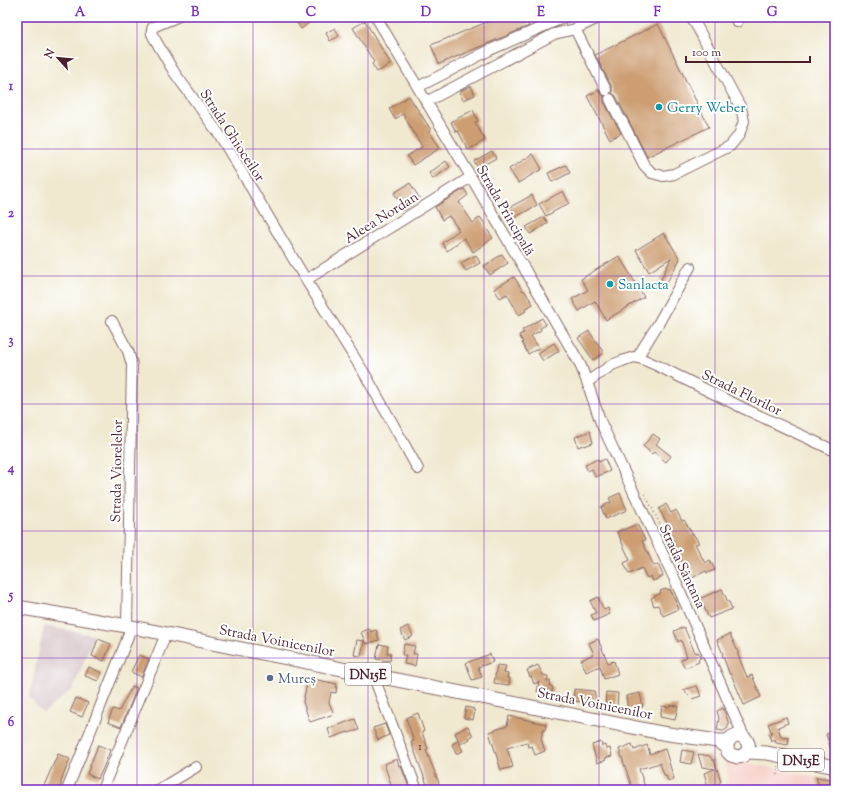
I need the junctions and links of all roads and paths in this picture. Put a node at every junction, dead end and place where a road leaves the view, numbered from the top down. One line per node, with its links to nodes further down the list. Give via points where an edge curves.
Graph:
1 (177, 17): 11 (street, Strada Ghioceilor, via 153,27 151,33 174,72 219,134)
2 (376, 17): 7 (street, Strada Principală)
3 (566, 17): 7 (street, via 490,50)
4 (600, 17): 6 (street)
5 (690, 17): 6 (street, via 741,108 744,121 739,135 730,146 674,174 663,176 652,172 644,165)
6 (575, 29): 8 (street, via 554,34)
7 (418, 87): 8 (street, Strada Principală)
8 (426, 102): 9 (street, Strada Principală)
9 (471, 177): 11 (street, Aleea Nordan); 14 (street, Strada Principală, via 580,364)
10 (690, 268): 13 (street)
11 (306, 280): 17 (street, via 366,376)
12 (112, 321): 19 (street, Strada Viorelelor, via 128,351 132,365)
13 (638, 358): 14 (street, via 628,358 612,365); 16 (street, Strada Florilor)
14 (587, 382): 15 (street, Strada Principală)
15 (601, 423): 22 (street, Strada Sântana, via 733,711 737,722)
16 (835, 451)
17 (418, 469)
18 (17, 607): 19 (main road, Strada Voinicenilor / DN15E)
19 (129, 627): 20 (main road, Strada Voinicenilor / DN15E); 28 (street, Strada Viorelelor, via 126,642)
20 (166, 634): 21 (main road, Strada Voinicenilor / DN15E); 29 (street)
21 (373, 675): 22 (main road, Strada Voinicenilor / DN15E, via 662,733); 31 (street)
22 (735, 743): 25 (main road, Strada Voinicenilor / DN15E, via 767,753)
23 (778, 766): 26 (path)
24 (196, 767): 30 (street)
25 (835, 767)
26 (778, 777)
27 (781, 785): 32 (path)
28 (66, 790)
29 (102, 790)
30 (158, 790)
31 (417, 790)
32 (783, 790)

